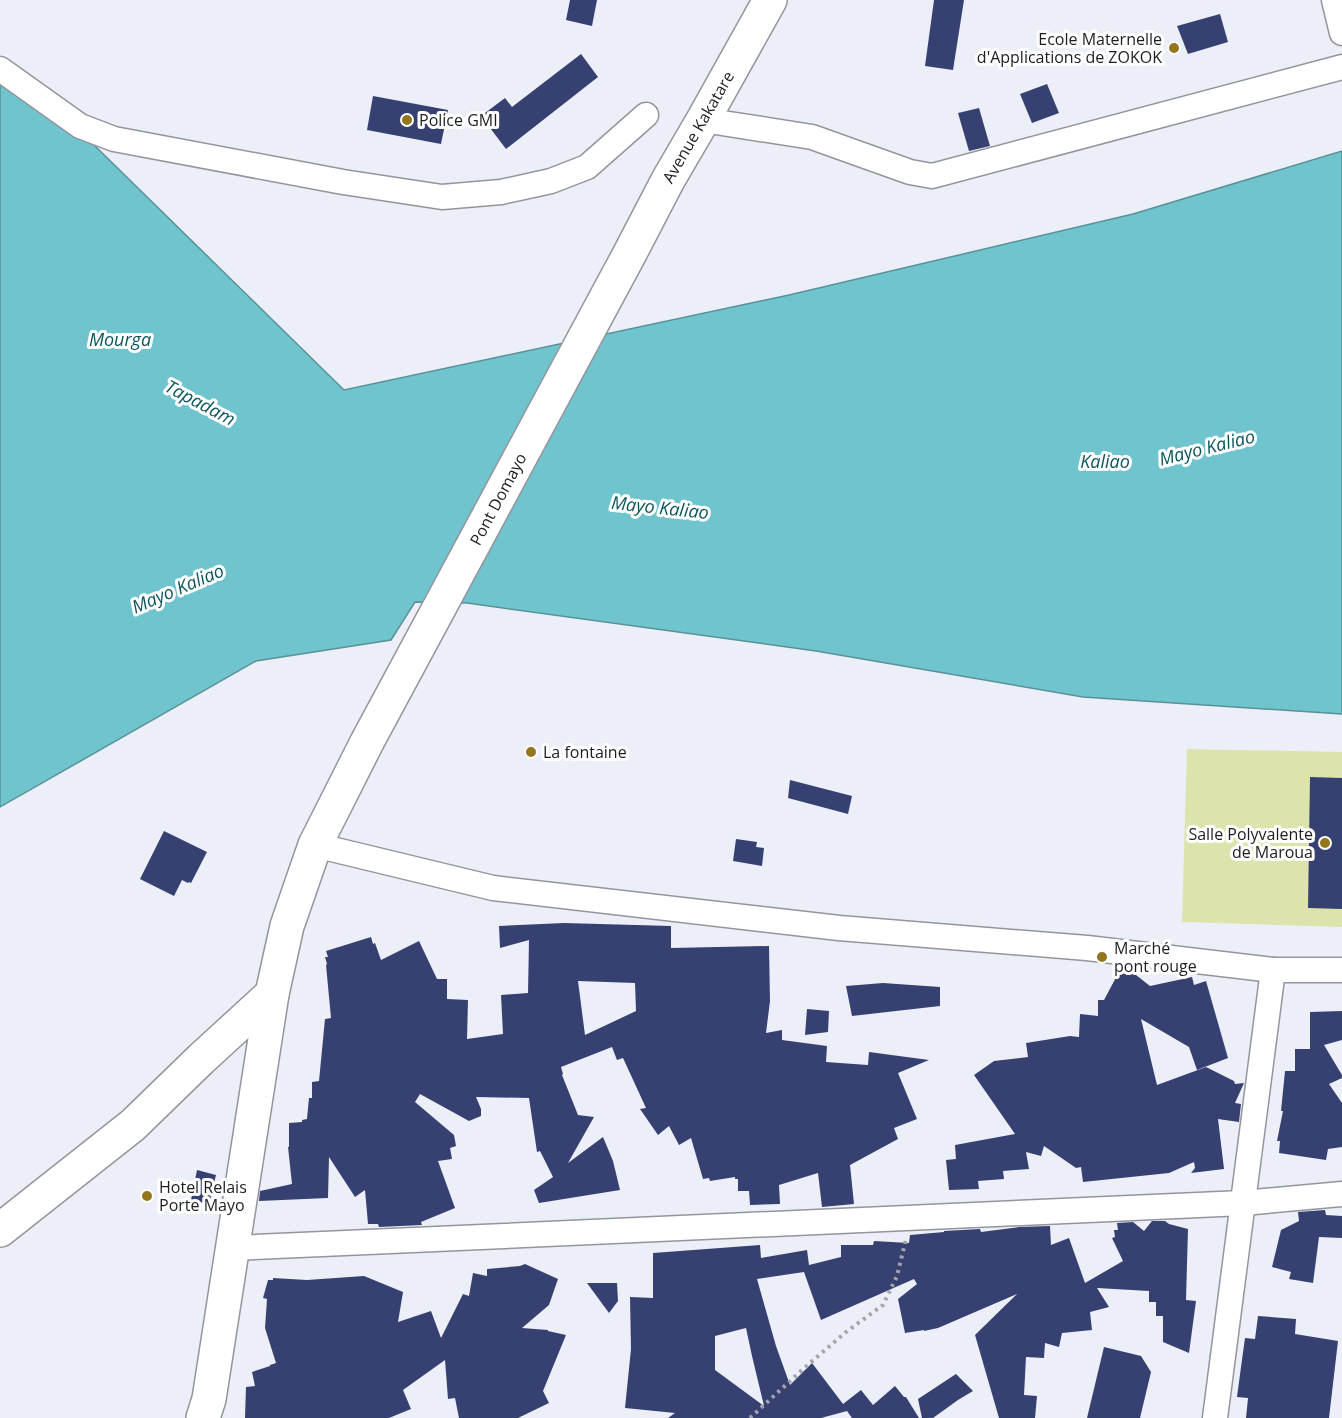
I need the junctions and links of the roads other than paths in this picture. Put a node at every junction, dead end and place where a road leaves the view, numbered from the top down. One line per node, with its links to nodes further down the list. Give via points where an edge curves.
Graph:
1 (770, 0): 7 (main road, Avenue Kakatare)
2 (1334, 0): 3 (street)
3 (1342, 33)
4 (1342, 67): 7 (street, via 932,176 812,137)
5 (0, 69): 6 (street, via 80,126 114,139 442,197 501,192 551,182 587,167)
6 (646, 115)
7 (703, 120): 8 (main road, Avenue Kakatare)
8 (629, 255): 9 (main road, Pont Domayo)
9 (315, 845): 10 (street, via 493,888 839,928 1087,948); 12 (main road, Pont Domayo, via 287,926)
10 (1273, 970): 11 (street); 14 (street)
11 (1342, 970)
12 (272, 994): 15 (main road, via 133,1125); 16 (main road, Pont Domayo)
13 (1342, 1194): 14 (street)
14 (1243, 1203): 16 (street); 18 (street)
15 (0, 1230)
16 (233, 1248): 17 (main road, Pont Domayo)
17 (203, 1418)
18 (1215, 1418)

